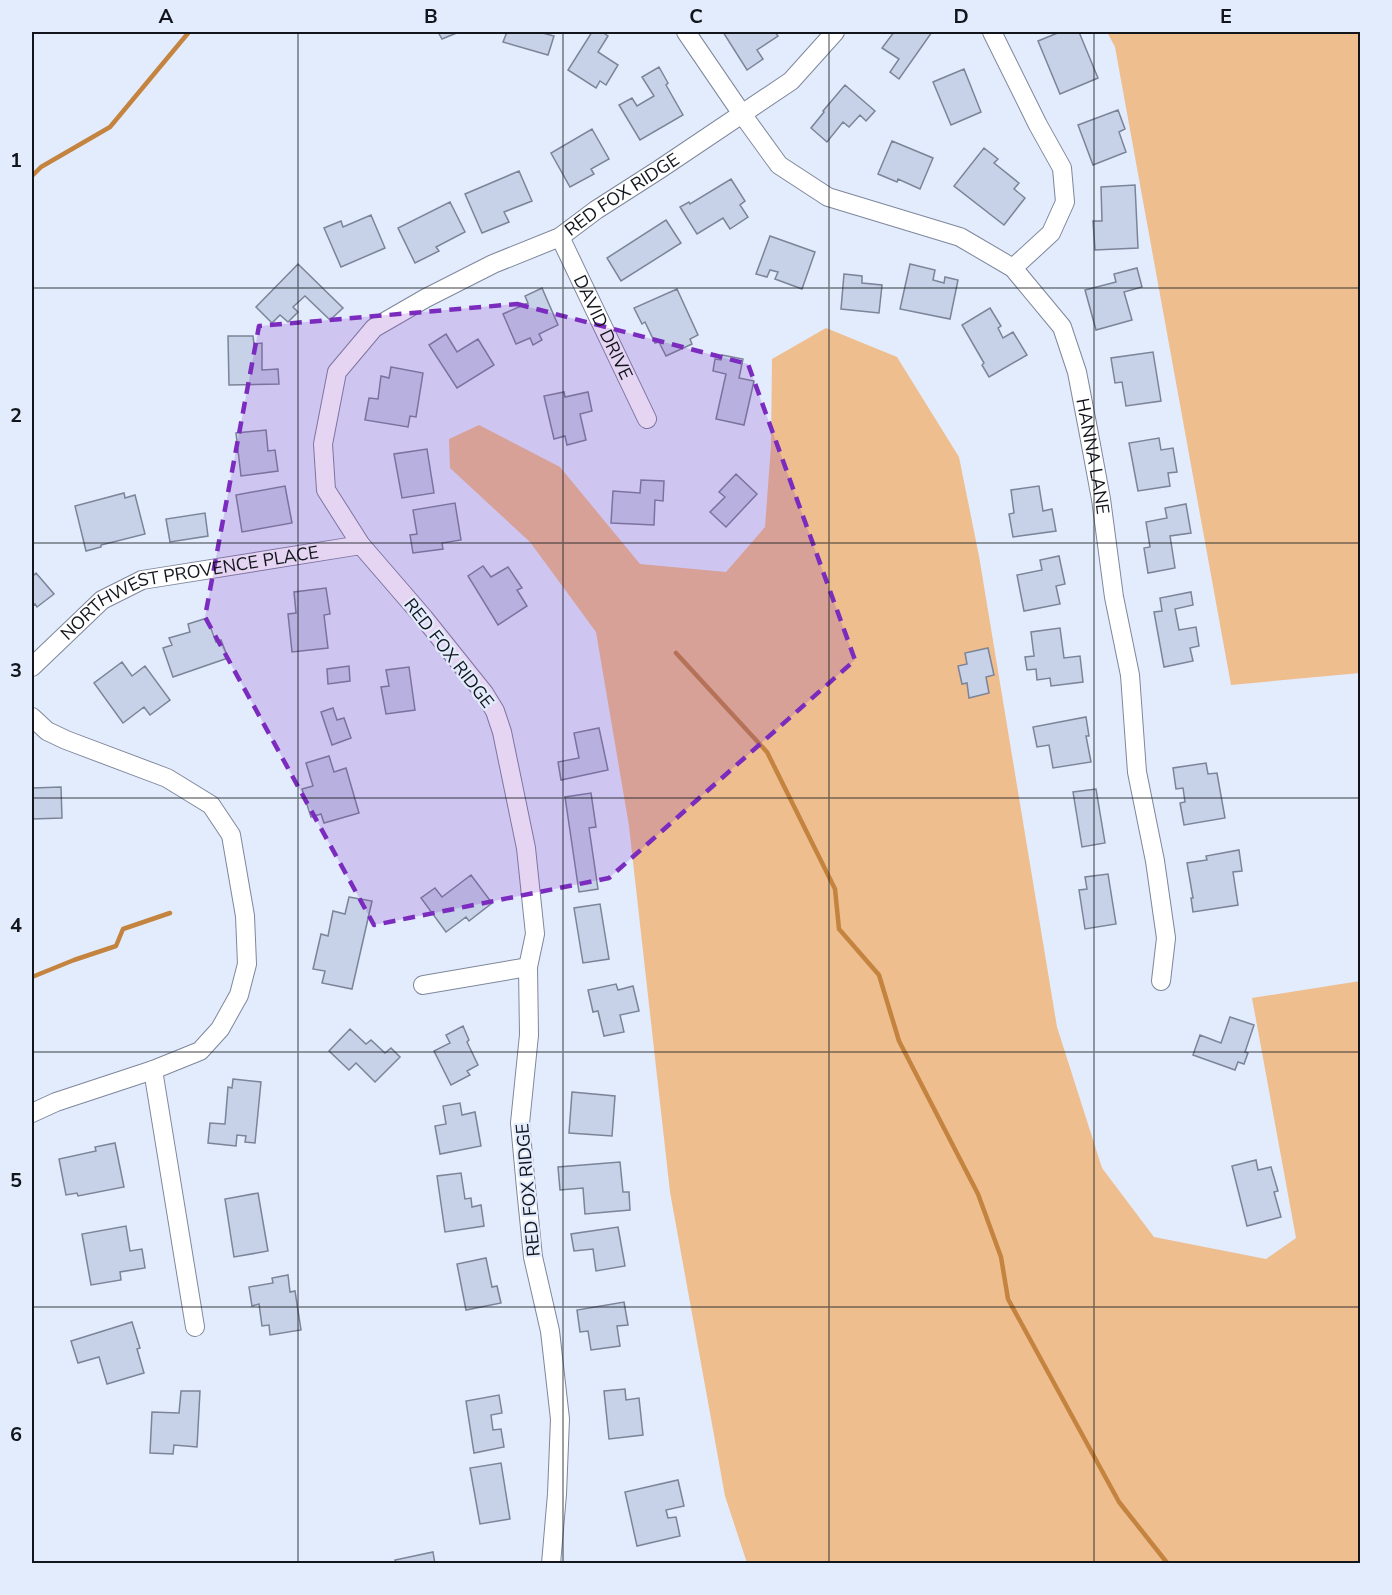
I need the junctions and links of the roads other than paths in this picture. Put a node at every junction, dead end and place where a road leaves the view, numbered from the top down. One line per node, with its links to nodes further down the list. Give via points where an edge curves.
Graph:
1 (686, 32): 4 (street, HANNA LANE)
2 (834, 32): 4 (street, RED FOX RIDGE, via 791,81)
3 (992, 32): 6 (street, via 1062,168 1065,202 1051,233)
4 (742, 114): 5 (street, RED FOX RIDGE); 6 (street, HANNA LANE, via 779,165 828,197 960,237)
5 (560, 237): 7 (street, DAVID DRIVE); 8 (street, RED FOX RIDGE, via 493,264 374,328 336,372 323,444 326,489)
6 (1012, 268): 12 (street, HANNA LANE, via 1062,327 1077,372 1130,675 1137,772 1166,938)
7 (647, 419)
8 (361, 544): 9 (street, NORTHWEST PROVENCE PLACE, via 142,580 102,600); 11 (street, RED FOX RIDGE, via 495,711 526,848 535,934)
9 (32, 667)
10 (32, 717): 14 (street, via 47,731 66,740 167,778 211,805 231,835 245,916 247,964 239,995 220,1029 200,1051)
11 (528, 968): 13 (street); 17 (street, RED FOX RIDGE, via 529,1035 520,1123 533,1257 550,1331 560,1419)
12 (1161, 981)
13 (423, 985)
14 (153, 1070): 15 (street); 16 (street)
15 (32, 1113)
16 (195, 1327)
17 (551, 1563)

